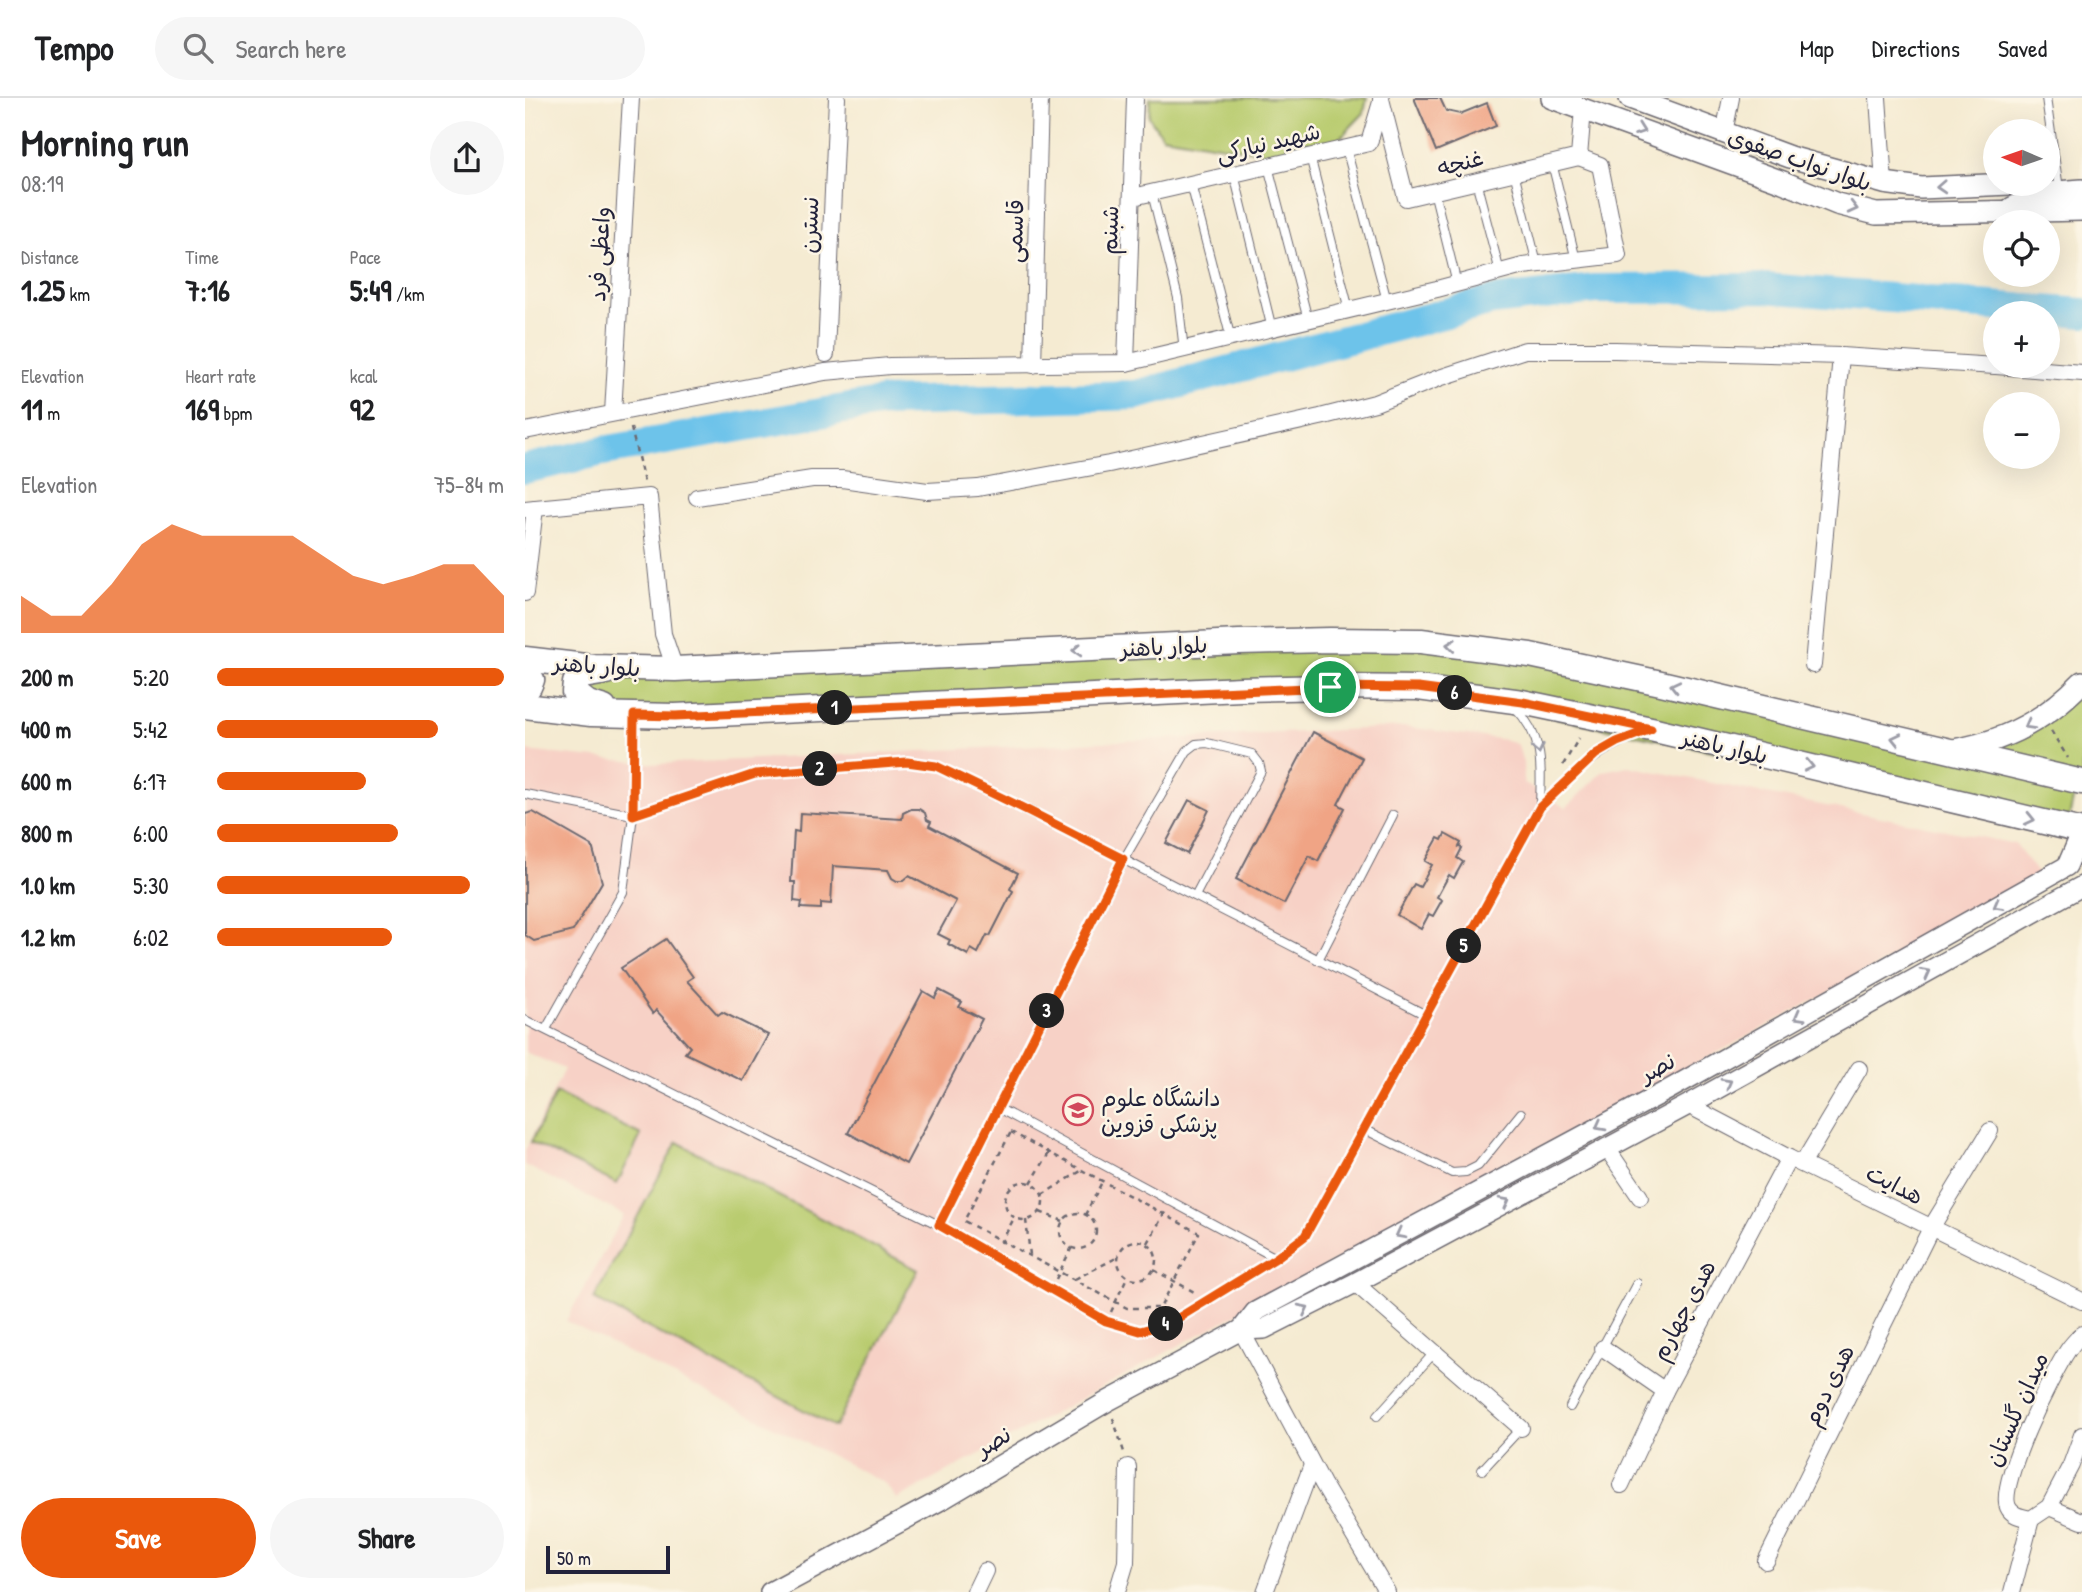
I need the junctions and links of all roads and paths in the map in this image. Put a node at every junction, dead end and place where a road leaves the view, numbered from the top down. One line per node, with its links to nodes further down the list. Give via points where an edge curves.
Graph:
1 (631, 98): 52 (street, واعظی فرد)
2 (837, 98): 45 (street, نسترن)
3 (1040, 98): 48 (street, قاسمی)
4 (1135, 98): 30 (street, شبنم)
5 (1552, 98): 11 (main road, بلوار نواب صفوی)
6 (1630, 98): 13 (main road, بلوار نواب صفوی)
7 (1731, 98): 13 (street)
8 (1878, 98): 24 (street)
9 (2046, 98): 12 (lane)
10 (1381, 99): 14 (street, شهید نیارکی, via 1369,143); 28 (street, غنچه, via 1406,198)
11 (1583, 109): 16 (street); 34 (main road, بلوار نواب صفوی, one-way to 34, via 1850,208 1876,214)
12 (2048, 119)
13 (1724, 132): 24 (main road, بلوار نواب صفوی, via 1840,173)
14 (1346, 148): 15 (street, شهید نیارکی); 39 (lane)
15 (1310, 156): 18 (street, شهید نیارکی); 40 (lane)
16 (1579, 157): 17 (street, غنچه); 35 (street, via 1600,165 1618,256)
17 (1552, 163): 19 (street, غنچه); 35 (lane)
18 (1268, 166): 20 (street, شهید نیارکی); 41 (lane)
19 (1514, 172): 22 (street, غنچه); 36 (lane)
20 (1234, 174): 25 (street, شهید نیارکی); 42 (lane)
21 (2082, 180): 23 (main road)
22 (1476, 181): 28 (street, غنچه); 37 (lane)
23 (2060, 182)
24 (1884, 183): 26 (main road, بلوار نواب صفوی, one-way to 24, via 1921,188)
25 (1191, 184): 29 (street, شهید نیارکی); 43 (lane)
26 (1983, 185)
27 (2082, 190): 31 (main road, via 2044,193)
28 (1434, 191): 38 (lane)
29 (1151, 193): 30 (street, شهید نیارکی); 44 (lane, via 1178,298)
30 (1133, 197): 47 (street, شبنم)
31 (2008, 210)
32 (2082, 210): 33 (main road, بلوار نواب صفوی)
33 (2060, 211)
34 (1983, 212)
35 (1576, 260): 36 (street)
36 (1537, 264): 37 (street)
37 (1500, 272): 38 (street)
38 (1457, 284): 39 (street)
39 (1387, 301): 40 (street)
40 (1349, 310): 41 (street)
41 (1308, 320): 42 (street)
42 (1272, 329): 43 (street)
43 (1231, 340): 44 (street)
44 (1184, 351): 47 (street)
45 (826, 354)
46 (1841, 356): 49 (street); 56 (street, via 1525,350 1375,403 1320,417 978,488 927,491 812,479); 60 (street)
47 (1126, 363): 48 (street)
48 (1033, 365): 52 (street, via 890,366 825,372)
49 (1983, 365)
50 (2060, 371): 51 (street)
51 (2082, 373)
52 (613, 413): 54 (street)
53 (631, 427): 55 (path)
54 (525, 431)
55 (641, 473)
56 (697, 497)
57 (530, 509): 58 (street); 62 (street, via 649,497 663,634)
58 (525, 593)
59 (525, 659): 61 (main road, بلوار باهنر)
60 (1813, 665)
61 (643, 668): 62 (main road, بلوار باهنر); 68 (main road, via 583,676 575,682 574,692 588,704)
62 (675, 669): 71 (main road, بلوار باهنر, one-way to 62, via 1543,658 1421,641 1240,642)
63 (525, 673): 65 (main road, via 532,680)
64 (2082, 682): 69 (main road)
65 (525, 689)
66 (1508, 700): 68 (main road, بلوار باهنر, via 1418,688 1330,687); 70 (main road, بلوار باهنر); 75 (lane, one-way to 75, via 1525,718 1540,747)
67 (525, 706): 68 (main road, بلوار باهنر)
68 (638, 715): 76 (lane)
69 (2043, 717): 71 (main road, one-way to 71, via 1997,740); 72 (path)
70 (1651, 729): 75 (lane, via 1596,754); 78 (main road, بلوار باهنر, one-way to 78)
71 (1947, 750): 73 (main road, بلوار باهنر)
72 (2070, 761)
73 (2082, 782)
74 (525, 794): 76 (lane)
75 (1540, 807): 83 (lane)
76 (633, 815): 79 (lane, via 755,774 907,762 936,766); 85 (lane, via 623,892)
77 (1393, 815): 82 (lane)
78 (2082, 831): 129 (street, نصر, one-way to 129, via 2067,866 1668,1090 1255,1312)
79 (1123, 859): 81 (lane); 81 (lane, via 1187,751 1207,743 1252,754 1261,771); 88 (lane)
80 (2082, 886): 87 (street, نصر, one-way to 80)
81 (1195, 896): 82 (lane)
82 (1318, 960): 83 (lane)
83 (1426, 1015): 90 (lane)
84 (525, 1020): 85 (lane)
85 (546, 1029): 108 (lane)
86 (1859, 1069): 94 (street, هدی چهارم)
87 (1688, 1105): 92 (street, نصر); 94 (street, هدایت)
88 (998, 1108): 95 (lane); 108 (lane)
89 (1521, 1113): 90 (lane, via 1478,1166 1466,1172 1452,1173)
90 (1363, 1129): 116 (lane, via 1305,1236)
91 (1990, 1131): 109 (street, هدی دوم)
92 (1606, 1147): 100 (street); 122 (street, نصر, one-way to 92)
93 (1049, 1153): 96 (path); 98 (path); 110 (path, via 1011,1132 964,1222)
94 (1796, 1161): 109 (street, هدایت); 133 (street, هدی چهارم)
95 (1110, 1169): 97 (path); 101 (lane)
96 (1083, 1171): 97 (path); 99 (path)
97 (1103, 1181): 103 (path); 104 (path)
98 (1031, 1183): 99 (path); 105 (path, via 1019,1182 1005,1195 1006,1208)
99 (1042, 1195): 102 (path)
100 (1640, 1197)
101 (1171, 1201): 104 (path); 116 (lane)
102 (1039, 1212): 106 (path); 107 (path)
103 (1085, 1214): 107 (path, via 1073,1214); 112 (path, via 1095,1225 1094,1240 1086,1247)
104 (1164, 1214): 111 (path); 121 (path, via 1199,1233)
105 (1014, 1218): 106 (path); 110 (path)
106 (1026, 1220): 114 (path)
107 (1064, 1221): 112 (path, via 1062,1239)
108 (939, 1225): 113 (lane)
109 (1931, 1228): 126 (street, هدایت); 146 (street, هدی دوم)
110 (1002, 1241): 113 (path); 114 (path)
111 (1148, 1243): 115 (path, via 1129,1242); 117 (path, via 1157,1258)
112 (1072, 1247): 118 (path)
113 (993, 1256): 124 (lane)
114 (1030, 1257): 118 (path)
115 (1118, 1257): 119 (path, via 1119,1268); 120 (path)
116 (1276, 1258): 125 (lane)
117 (1154, 1270): 119 (path, via 1145,1278); 121 (path)
118 (1059, 1272): 120 (path); 124 (path)
119 (1127, 1277): 127 (path)
120 (1073, 1280): 127 (path)
121 (1174, 1281): 125 (path); 127 (path, via 1160,1308 1127,1308)
122 (1355, 1283): 129 (street, نصر, one-way to 122, via 1264,1329); 132 (street)
123 (1637, 1283): 131 (lane)
124 (1051, 1289): 128 (lane)
125 (1208, 1300): 128 (lane, via 1170,1323 1140,1331)
126 (2082, 1301)
127 (1115, 1302): 128 (path)
128 (1106, 1321)
129 (1241, 1330): 134 (street, نصر); 139 (street)
130 (2082, 1334): 144 (street, میدان گلستان, via 2068,1350 2032,1420 2005,1489 2008,1507 2017,1516)
131 (1603, 1348): 133 (street); 135 (lane)
132 (1434, 1353): 136 (lane); 137 (street)
133 (1665, 1391): 142 (street, هدی چهارم)
134 (1108, 1401): 140 (path); 148 (street, نصر)
135 (1570, 1407)
136 (1377, 1416)
137 (1521, 1428): 141 (lane)
138 (2082, 1435): 143 (street)
139 (1312, 1465): 151 (street); 152 (street)
140 (1129, 1467): 150 (street, via 1126,1562)
141 (1482, 1470)
142 (1621, 1485)
143 (2049, 1507): 144 (street); 145 (street)
144 (2031, 1519): 153 (street)
145 (2082, 1521)
146 (1766, 1561)
147 (985, 1571): 149 (street)
148 (776, 1591)
149 (975, 1592)
150 (1117, 1592)
151 (1265, 1592)
152 (1387, 1592)
153 (2012, 1592)

